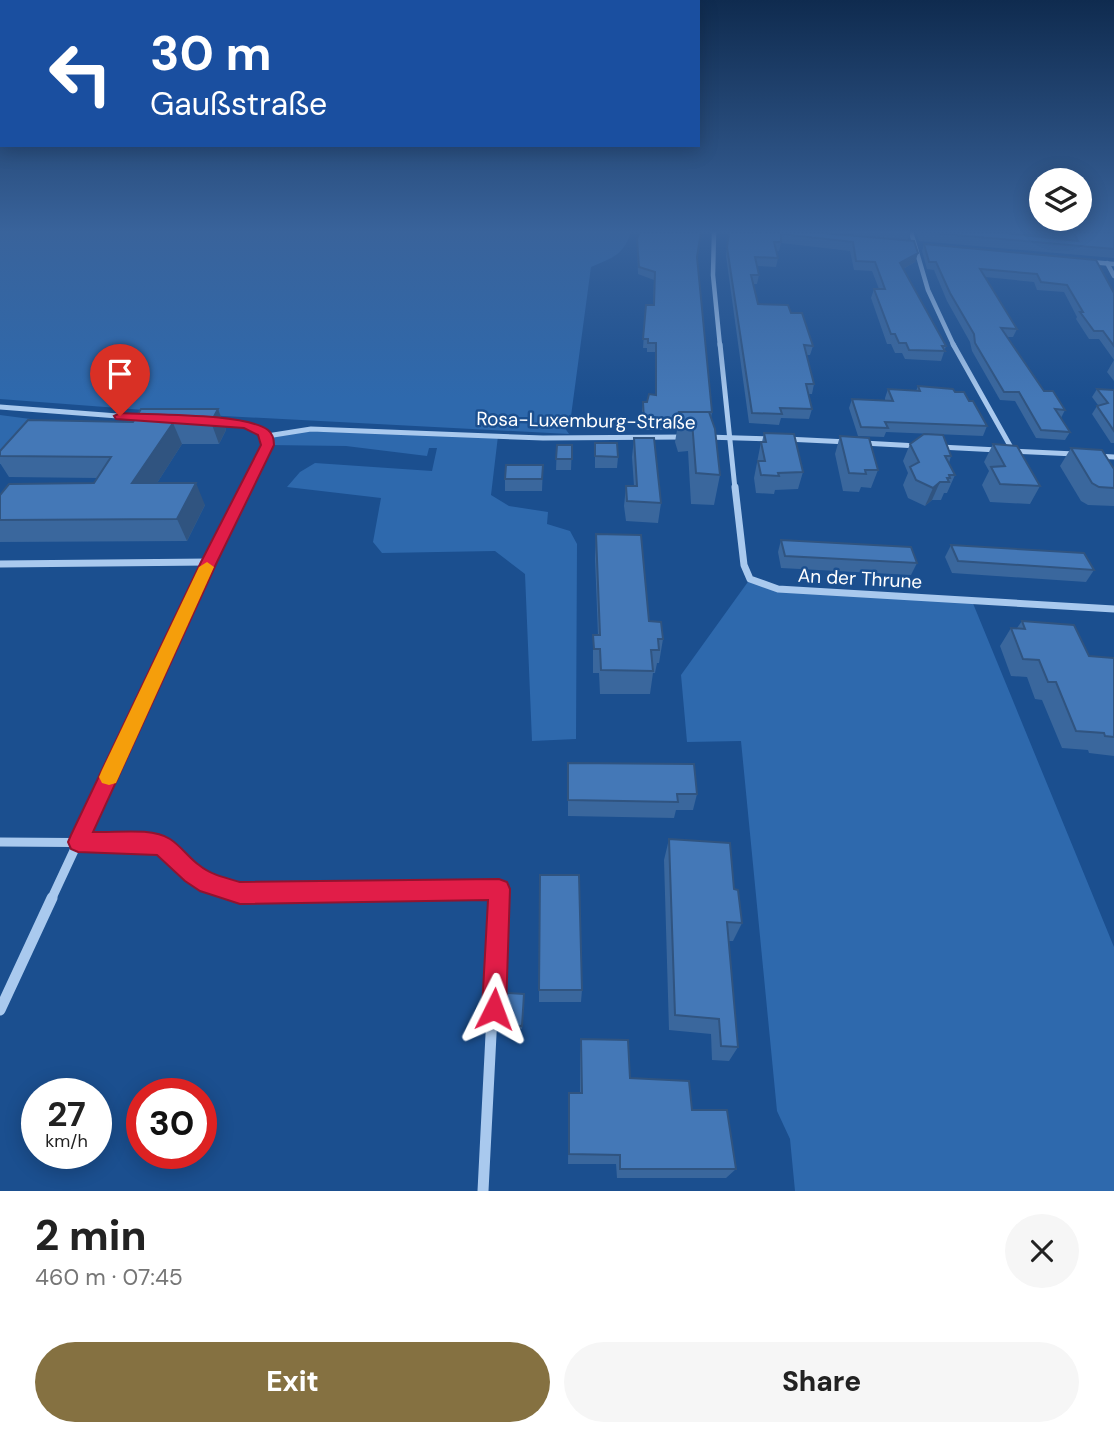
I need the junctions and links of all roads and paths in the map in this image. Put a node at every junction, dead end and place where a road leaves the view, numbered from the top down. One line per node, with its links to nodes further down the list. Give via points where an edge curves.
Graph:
1 (714, 288): 7 (street, An der Thrune)
2 (929, 288): 8 (street)
3 (0, 407): 4 (street)
4 (154, 419)
5 (202, 422): 6 (street, via 256,427)
6 (267, 436): 7 (street, Rosa-Luxemburg-Straße, via 311,429 543,438); 10 (street, via 268,445)
7 (731, 436): 8 (street, Rosa-Luxemburg-Straße); 12 (street, An der Thrune, via 746,572 762,586)
8 (1013, 451): 9 (street, Rosa-Luxemburg-Straße)
9 (1114, 457)
10 (209, 562): 11 (street); 14 (street)
11 (0, 564)
12 (1114, 609)
13 (0, 842): 14 (street)
14 (78, 842): 15 (street); 16 (street, via 162,846 192,874 240,893 499,889)
15 (0, 1010)
16 (483, 1191)

